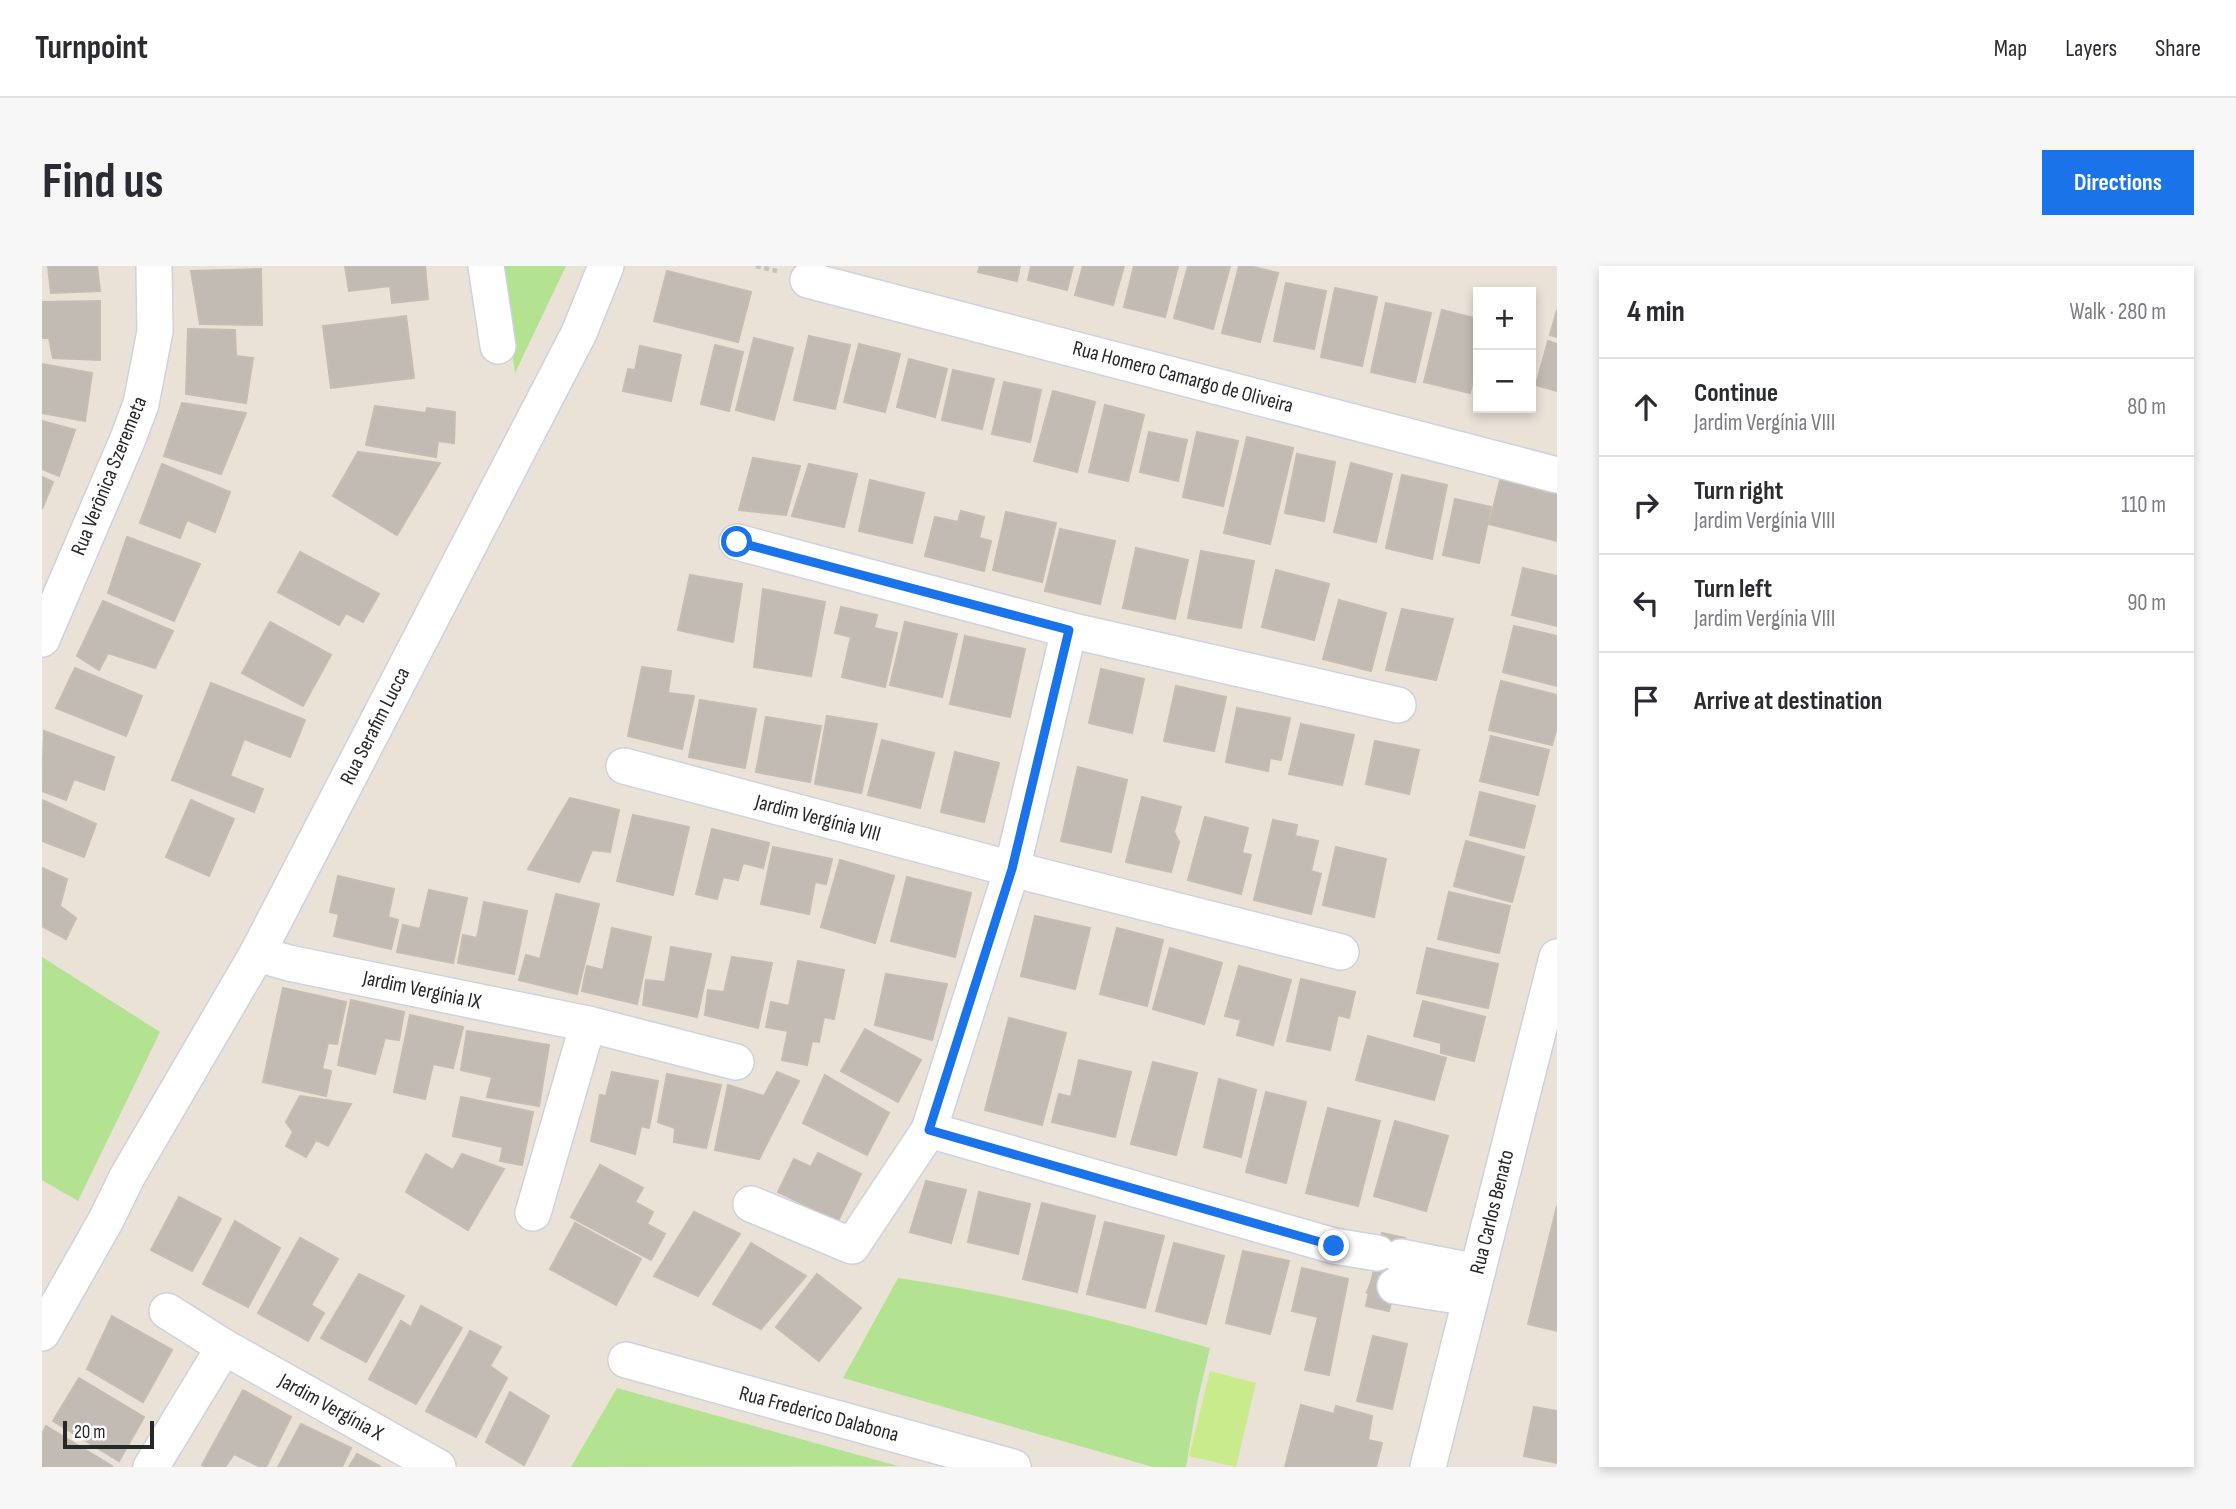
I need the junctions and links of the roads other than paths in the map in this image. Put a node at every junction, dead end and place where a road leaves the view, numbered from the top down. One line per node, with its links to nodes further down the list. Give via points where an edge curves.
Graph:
1 (154, 266): 9 (street, Rua Verônica Szeremeta, via 155,331 141,404)
2 (486, 266): 5 (street)
3 (606, 266): 14 (street, Rua Serafim Lucca, via 579,333)
4 (808, 280): 6 (street, Rua Homero Camargo de Oliveira)
5 (498, 346)
6 (1557, 475)
7 (737, 542): 8 (street)
8 (1069, 630): 10 (street); 12 (street)
9 (42, 639)
10 (1398, 705)
11 (624, 766): 12 (street, Jardim Vergínia VIII)
12 (1012, 869): 13 (street, Jardim Vergínia VIII); 18 (street)
13 (1340, 952)
14 (257, 954): 16 (street, Jardim Vergínia IX); 19 (street, Rua Serafim Lucca)
15 (1557, 957): 22 (street, Rua Carlos Benato)
16 (588, 1024): 17 (street, Jardim Vergínia IX); 21 (street)
17 (736, 1062)
18 (929, 1130): 20 (street, via 852,1246); 22 (street, via 1334,1246 1386,1268)
19 (127, 1177): 23 (street, Rua Serafim Lucca, via 91,1218); 25 (street, Rua Serafim Lucca)
20 (751, 1203)
21 (533, 1213)
22 (1473, 1285): 31 (street, Rua Carlos Benato)
23 (42, 1306)
24 (167, 1311): 26 (street, Jardim Vergínia X)
25 (42, 1333)
26 (224, 1347): 28 (street); 29 (street, Jardim Vergínia X)
27 (626, 1360): 30 (street, Rua Frederico Dalabona)
28 (151, 1467)
29 (438, 1467)
30 (1013, 1467)
31 (1428, 1467)

